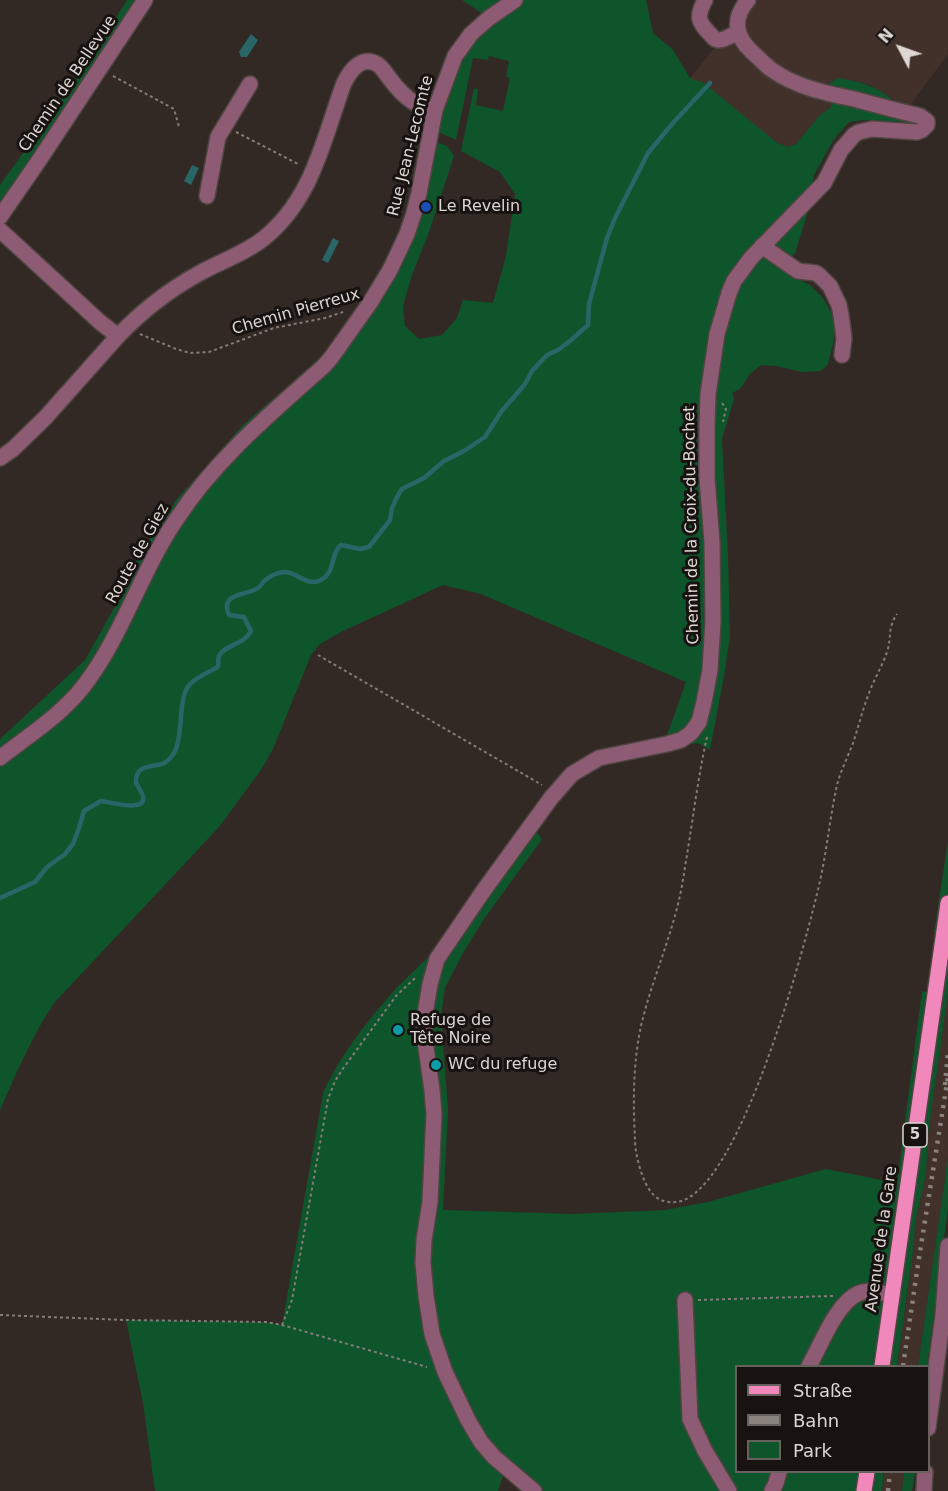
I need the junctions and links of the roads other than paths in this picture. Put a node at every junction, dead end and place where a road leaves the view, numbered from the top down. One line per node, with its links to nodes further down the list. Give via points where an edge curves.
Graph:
1 (145, 0): 9 (street, Chemin de Bellevue)
2 (515, 0): 7 (street, Rue Jean-Lecomte, via 489,18 462,45)
3 (705, 0): 5 (street, via 700,10 702,26 715,39)
4 (748, 0): 5 (street, via 737,20)
5 (738, 33): 11 (street, Chemin de la Croix-du-Bochet, via 764,64 794,82 927,121 925,128 917,132 872,129 854,135 841,150 824,183)
6 (250, 84): 8 (street, via 218,137)
7 (435, 110): 12 (street, Rue Jean-Lecomte, via 407,234); 13 (street, via 412,101 378,65 356,66 344,83 313,171 291,211 261,241 175,288)
8 (207, 196)
9 (0, 217)
10 (0, 230): 13 (street, via 101,323)
11 (762, 246): 14 (street, via 798,271 816,273 830,286 841,315); 27 (street, Chemin de la Croix-du-Bochet, via 743,267 729,293 717,334 708,394 713,621 710,670 699,722 681,740 592,761 572,774 437,959 429,992 424,1034 434,1114 423,1263 432,1334 445,1372 481,1442)
12 (362, 317): 16 (street, Route de Giez, via 332,358 249,432 197,490 175,521 102,660 81,689)
13 (123, 331): 15 (street, via 45,418)
14 (842, 356)
15 (0, 458)
16 (0, 758)
17 (948, 903): 19 (main road, Avenue de la Gare / 5)
18 (948, 1246): 23 (street)
19 (892, 1295): 21 (street, via 868,1291 854,1297 841,1309); 22 (main road, Avenue de la Gare / 5)
20 (685, 1300): 28 (street, via 690,1419)
21 (810, 1365)
22 (882, 1365)
23 (930, 1413)
24 (779, 1473): 29 (street)
25 (867, 1473): 30 (main road)
26 (925, 1473): 31 (street)
27 (534, 1491)
28 (729, 1491)
29 (772, 1491)
30 (864, 1491)
31 (924, 1491)

